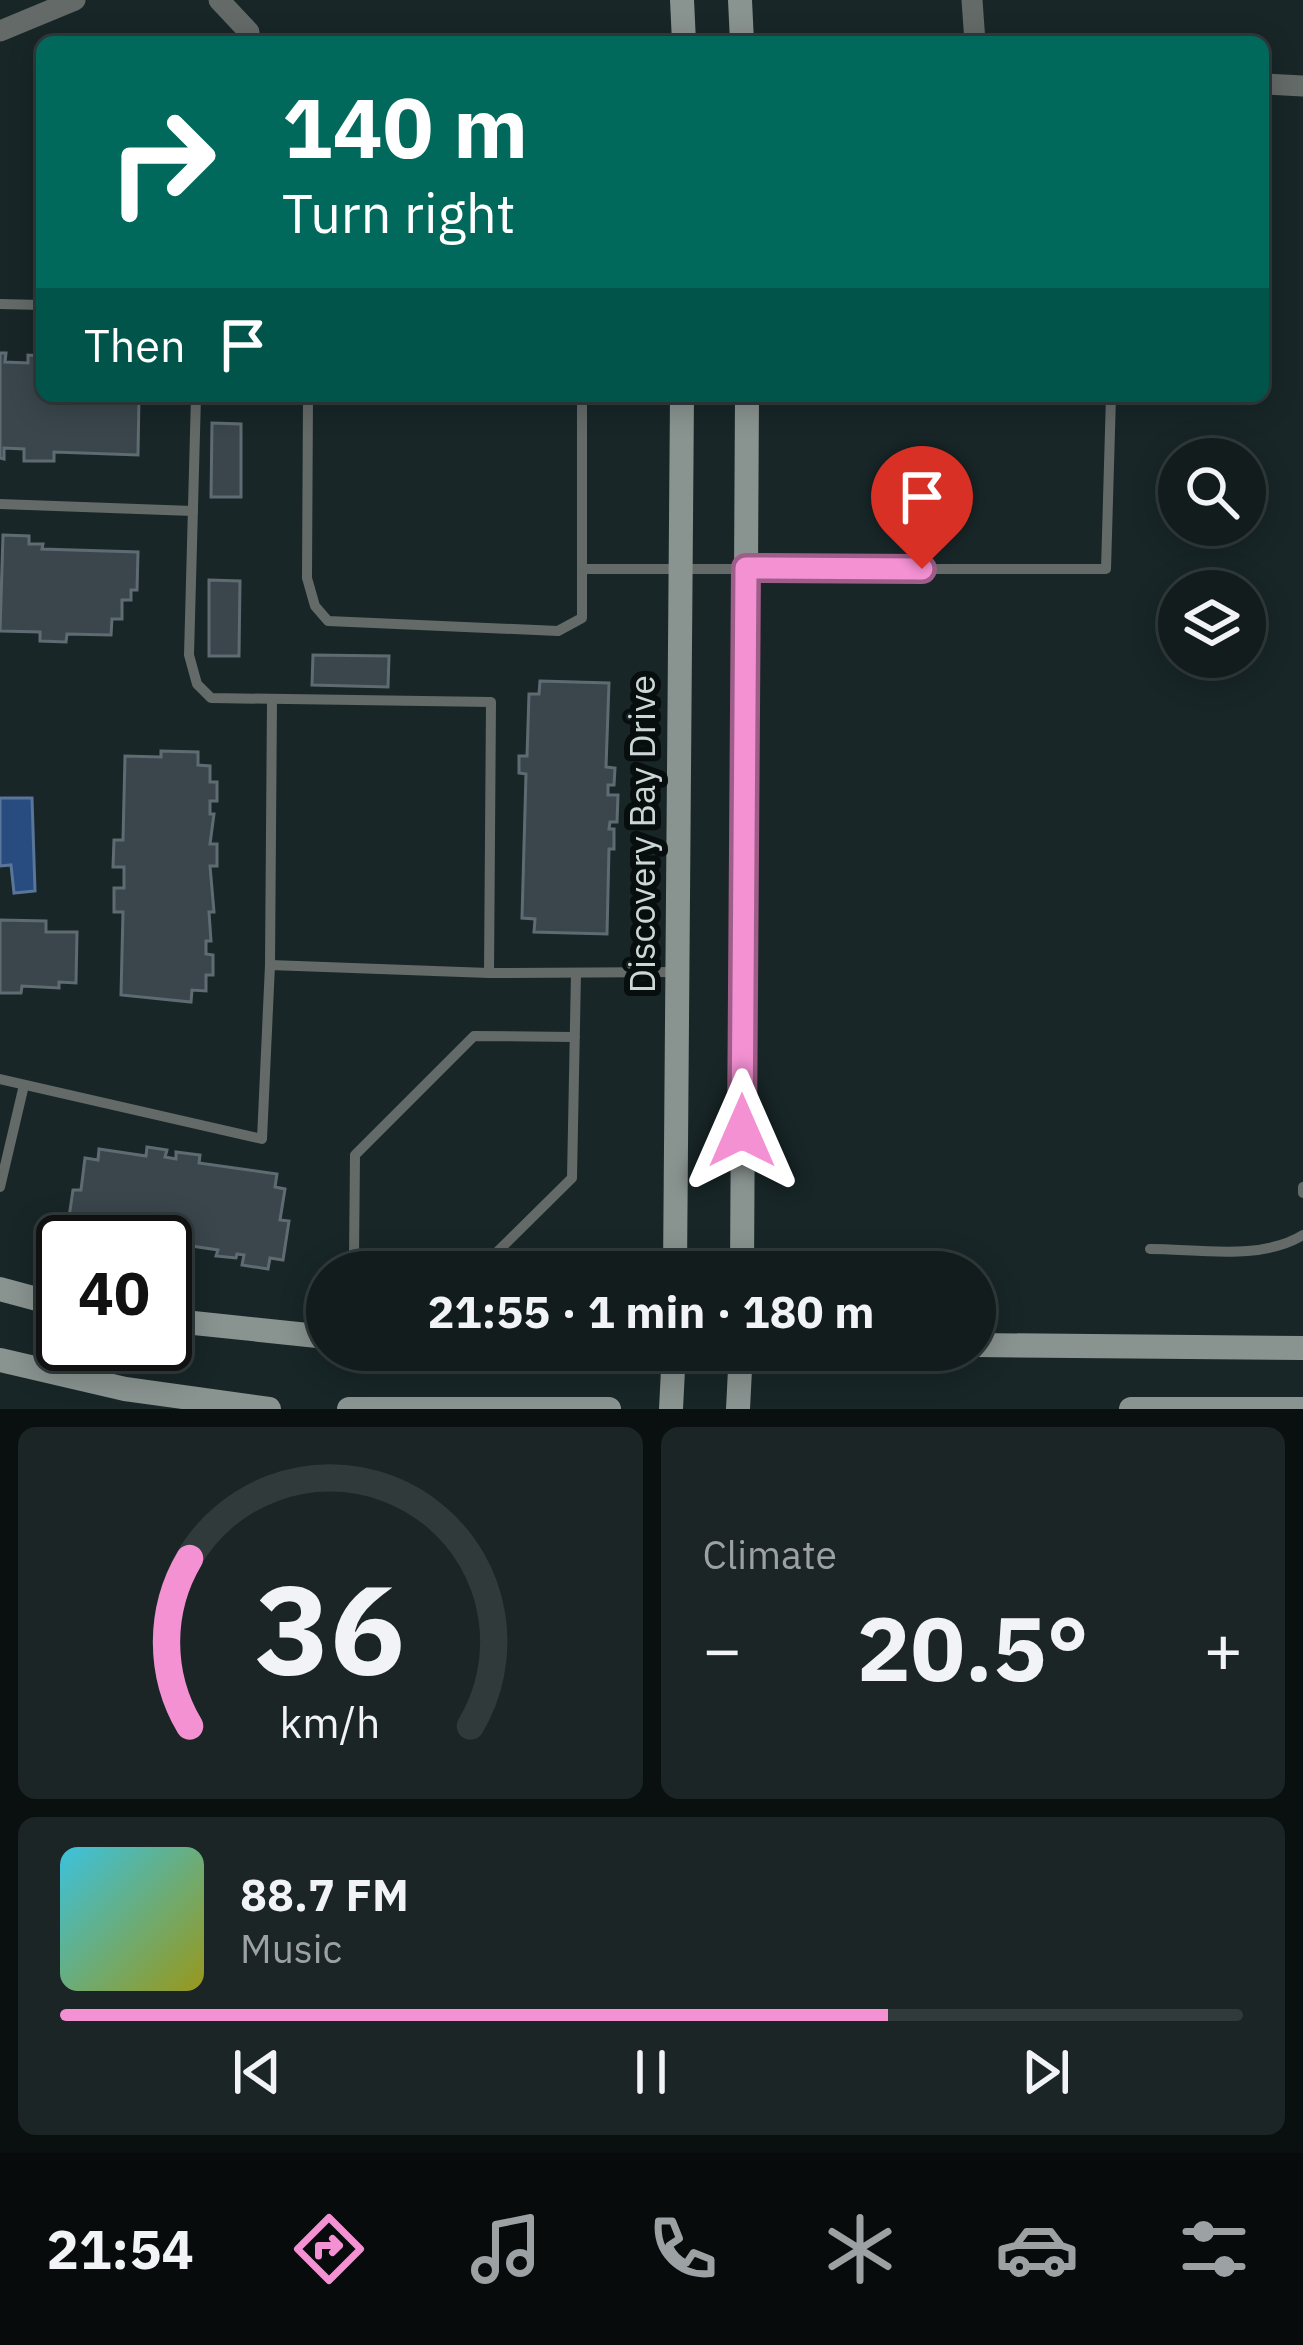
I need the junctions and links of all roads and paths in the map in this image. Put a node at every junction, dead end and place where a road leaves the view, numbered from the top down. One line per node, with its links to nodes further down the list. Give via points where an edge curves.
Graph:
1 (75, 0): 6 (street)
2 (219, 0): 7 (street)
3 (682, 0): 8 (street)
4 (740, 0): 9 (street)
5 (972, 0): 10 (street)
6 (0, 31)
7 (249, 32)
8 (684, 36)
9 (742, 36)
10 (975, 36)
11 (1269, 84): 12 (street)
12 (1303, 86)
13 (0, 304): 14 (lane)
14 (36, 305)
15 (196, 402): 22 (lane)
16 (308, 402): 24 (lane, via 307,578 328,622 558,631 582,618)
17 (582, 402): 24 (lane)
18 (682, 402): 25 (street, Discovery Bay Drive)
19 (747, 402): 23 (street)
20 (1111, 402): 23 (lane, via 1106,569)
21 (0, 504): 22 (lane)
22 (193, 511): 26 (lane, via 189,656 197,684 211,698)
23 (746, 568): 25 (lane); 40 (street)
24 (583, 569): 25 (lane)
25 (680, 571): 28 (street, Discovery Bay Drive)
26 (272, 699): 27 (lane); 29 (lane, via 491,702)
27 (270, 965): 29 (lane); 33 (lane, via 262,1139)
28 (677, 972): 30 (lane); 39 (street, Discovery Bay Drive)
29 (489, 973): 30 (lane)
30 (577, 973): 31 (lane)
31 (575, 1037): 37 (lane, via 474,1036 355,1155); 38 (lane, via 572,1178)
32 (0, 1079): 33 (lane)
33 (24, 1085): 34 (lane)
34 (0, 1187)
35 (1303, 1235): 36 (lane, via 1264,1250)
36 (1150, 1249)
37 (354, 1251)
38 (498, 1251)
39 (675, 1251)
40 (742, 1251)
41 (0, 1289): 42 (street)
42 (36, 1299)
43 (192, 1323): 44 (street)
44 (306, 1335)
45 (996, 1346): 46 (street)
46 (1303, 1348)
47 (0, 1360): 51 (street, via 125,1389)
48 (673, 1371): 54 (street)
49 (740, 1371): 55 (street)
50 (1303, 1408): 56 (street)
51 (269, 1409)
52 (349, 1409): 53 (street)
53 (609, 1409)
54 (671, 1409)
55 (738, 1409)
56 (1130, 1409)

